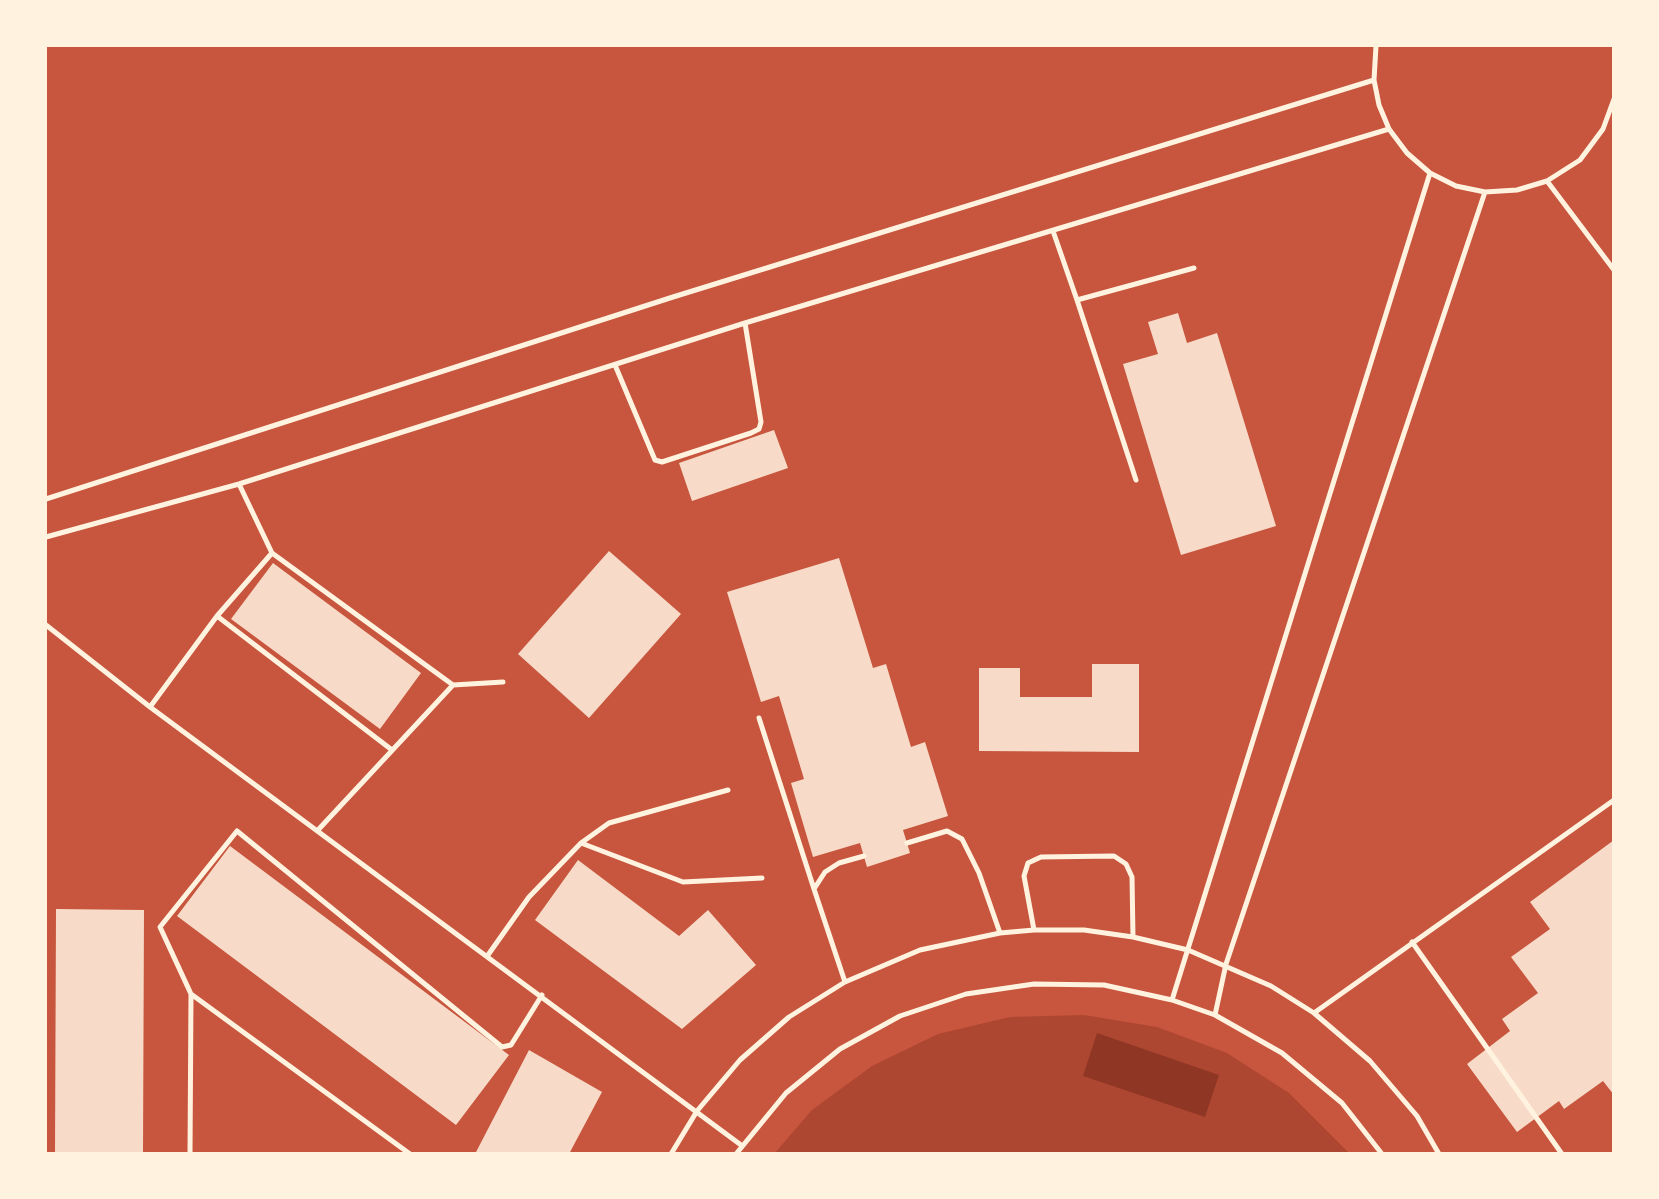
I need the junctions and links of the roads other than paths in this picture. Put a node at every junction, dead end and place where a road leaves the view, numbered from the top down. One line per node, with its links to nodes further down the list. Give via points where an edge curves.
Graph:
1 (1376, 46): 2 (lane)
2 (1374, 80): 4 (lane); 16 (lane, via 686,292)
3 (1614, 99): 6 (lane, via 1603,129 1580,160)
4 (1389, 129): 5 (lane); 8 (lane)
5 (1430, 173): 7 (lane, via 1456,186); 38 (lane)
6 (1547, 181): 7 (lane, via 1517,190); 10 (lane)
7 (1485, 192): 40 (lane)
8 (1053, 231): 11 (lane); 12 (lane)
9 (1194, 268): 11 (lane)
10 (1614, 270)
11 (1077, 300): 14 (lane)
12 (745, 323): 13 (lane); 13 (lane, via 761,422 751,433 659,461 648,448)
13 (615, 365): 15 (lane)
14 (1136, 480)
15 (239, 484): 17 (lane); 18 (lane)
16 (46, 499)
17 (46, 537)
18 (271, 554): 19 (lane); 22 (lane)
19 (217, 616): 23 (lane); 25 (lane)
20 (46, 625): 23 (lane)
21 (503, 682): 22 (lane)
22 (453, 685): 25 (lane)
23 (150, 707): 28 (lane)
24 (759, 718): 33 (lane)
25 (392, 750): 28 (lane)
26 (728, 790): 29 (lane, via 609,823)
27 (1614, 800): 37 (lane)
28 (318, 830): 39 (lane)
29 (581, 843): 32 (lane, via 683,882); 39 (lane, via 529,897)
30 (907, 843): 35 (lane, via 947,831 962,839)
31 (864, 856): 33 (lane, via 825,872)
32 (762, 878)
33 (814, 890): 41 (lane)
34 (1034, 930): 35 (lane); 36 (lane, via 1084,930); 36 (lane, via 1024,876 1028,863 1041,857 1114,856 1126,864 1132,877)
35 (1000, 933): 41 (lane, via 920,950)
36 (1133, 937): 38 (lane)
37 (1412, 942): 45 (lane); 55 (lane)
38 (1188, 950): 40 (lane); 44 (lane)
39 (488, 955): 43 (lane)
40 (1226, 964): 45 (lane); 46 (lane)
41 (845, 982): 47 (lane, via 789,1017 740,1060)
42 (191, 994): 43 (lane, via 161,923 238,831 502,1047 511,1045); 49 (lane); 50 (lane)
43 (542, 995): 47 (lane)
44 (1172, 1000): 46 (lane); 48 (lane, via 1104,985 1034,984 953,998 901,1016 840,1049 786,1093)
45 (1314, 1013): 54 (lane, via 1370,1061 1417,1116)
46 (1215, 1015): 53 (lane, via 1282,1053 1342,1103)
47 (697, 1111): 48 (lane); 51 (lane)
48 (741, 1145): 52 (lane)
49 (190, 1153)
50 (410, 1153)
51 (671, 1153)
52 (736, 1153)
53 (1382, 1153)
54 (1439, 1153)
55 (1562, 1153)

